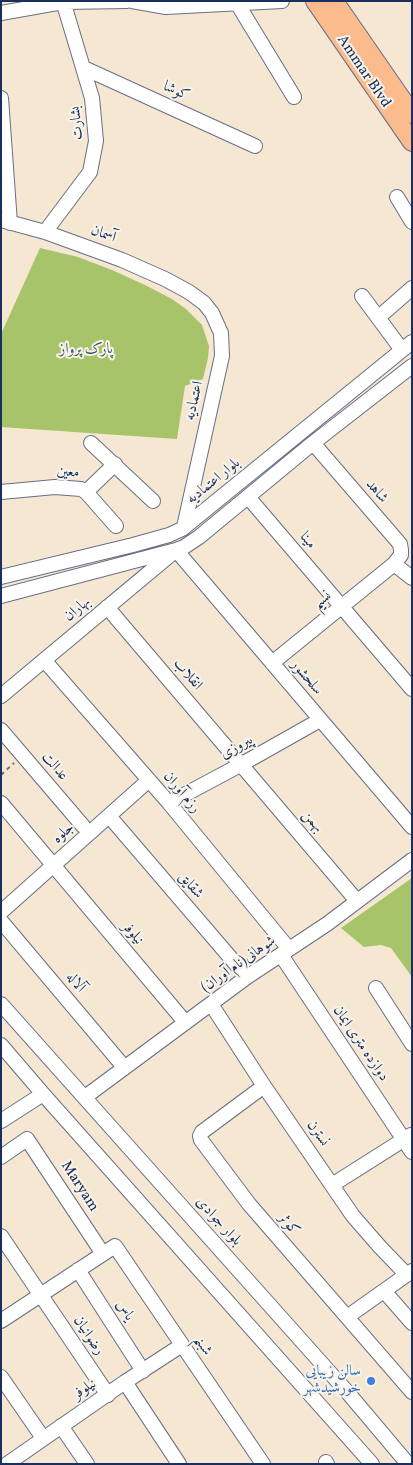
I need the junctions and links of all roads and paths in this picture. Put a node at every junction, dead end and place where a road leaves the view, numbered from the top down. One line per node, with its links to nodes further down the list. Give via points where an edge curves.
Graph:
1 (127, 1): 6 (street)
2 (132, 1): 7 (street, via 166,7)
3 (282, 1): 8 (street)
4 (315, 1): 14 (main road, Ammar Blvd)
5 (334, 1): 13 (main road, Ammar Blvd)
6 (63, 2): 9 (street); 10 (street, بشارت)
7 (213, 3): 8 (street)
8 (237, 3): 11 (street)
9 (1, 13)
10 (84, 68): 15 (street, کوشا); 19 (street, بشارت, via 92,98 96,141 90,172)
11 (294, 97)
12 (1, 98): 17 (street)
13 (412, 114)
14 (412, 142)
15 (255, 146)
16 (397, 197): 18 (street)
17 (6, 222): 19 (street, آسمان)
18 (412, 222)
19 (45, 232): 21 (street, آسمان, via 122,260)
20 (412, 288): 23 (street)
21 (189, 292): 34 (street, اعتمادیه, via 204,303 215,318 221,333 222,350)
22 (362, 296): 23 (street)
23 (379, 317): 24 (street)
24 (407, 346): 34 (street, بلوار اعتمادیه)
25 (410, 370): 27 (street)
26 (91, 443): 28 (street)
27 (314, 443): 31 (street); 36 (street, شاهد, via 400,544 401,555)
28 (115, 464): 30 (street); 32 (street)
29 (1, 492): 30 (street, معین, via 55,487 81,488)
30 (86, 492): 33 (street, معین)
31 (248, 497): 35 (street, via 199,537); 41 (street, مینا)
32 (152, 502)
33 (116, 526)
34 (184, 527): 37 (street, بلوار اعتمادیه, via 133,545)
35 (176, 550): 39 (street); 40 (street, بهاران); 43 (street, سلحشور)
36 (394, 564): 38 (street); 41 (street, نسیم)
37 (1, 577)
38 (412, 578)
39 (1, 596)
40 (107, 607): 42 (street, بهاران); 49 (street, انقلاب)
41 (342, 607): 43 (street, نسیم); 44 (street, مینا)
42 (44, 660): 45 (street, بهاران); 51 (street, رزم آوران)
43 (272, 663): 46 (street, سلحشور)
44 (412, 689)
45 (1, 696)
46 (320, 720): 49 (street, پیروزی); 56 (street, سلحشور)
47 (1, 730): 48 (street, عدالت)
48 (23, 756): 50 (path); 55 (street, عدالت)
49 (242, 764): 53 (street, پیروزی); 59 (street, بهمن)
50 (1, 775)
51 (149, 780): 53 (street, رزم آوران); 54 (street, جلوه)
52 (1, 803): 58 (street, نیلوفر)
53 (169, 803): 62 (street, رزم آوران)
54 (108, 816): 58 (street, جلوه); 63 (street, شقایق)
55 (83, 826)
56 (412, 827)
57 (412, 860): 59 (street, شوهانی(نام آوران))
58 (53, 866): 60 (street, جلوه); 67 (street, نیلوفر)
59 (357, 901): 62 (street, شوهانی(نام آوران))
60 (1, 912)
61 (1, 921): 70 (street, آلاله)
62 (285, 952): 63 (street, شوهانی(نام آوران)); 75 (street, دوازده متری ایمان)
63 (246, 977): 66 (street, شوهانی(نام آوران))
64 (376, 988): 68 (street)
65 (1, 1004): 73 (street, بلوار جوادی)
66 (211, 1004): 67 (street, شوهانی(نام آوران)); 71 (street, نسترن)
67 (185, 1022): 70 (street, شوهانی(نام آوران))
68 (412, 1044)
69 (1, 1045): 72 (street)
70 (124, 1067): 73 (street, شوهانی(نام آوران))
71 (264, 1086): 77 (street, نسترن); 84 (street, کوثر, via 202,1132 200,1140 249,1204)
72 (43, 1094): 74 (street); 99 (street)
73 (85, 1097): 100 (street, بلوار جوادی)
74 (1, 1121)
75 (409, 1142): 77 (street)
76 (1, 1157): 79 (street, Maryam, via 27,1139)
77 (332, 1185): 81 (street, نسترن, via 380,1247)
78 (1, 1236): 83 (street, رضوانیان)
79 (103, 1254): 80 (street); 87 (street, شبنم, via 115,1246)
80 (78, 1270): 83 (street); 88 (street, یاس)
81 (409, 1272): 82 (street)
82 (384, 1290): 84 (street); 86 (street)
83 (41, 1294): 85 (street); 92 (street, رضوانیان)
84 (347, 1317): 91 (street, کوثر)
85 (1, 1321)
86 (412, 1323)
87 (182, 1345): 88 (street, نیلوفر); 98 (street, شبنم)
88 (143, 1371): 90 (street, نیلوفر)
89 (1, 1378): 94 (street)
90 (125, 1382): 92 (street, نیلوفر); 97 (street)
91 (412, 1392)
92 (108, 1395): 93 (street, نیلوفر)
93 (62, 1426): 94 (street, نیلوفر); 96 (street)
94 (43, 1438): 95 (street, نیلوفر)
95 (7, 1464)
96 (87, 1464)
97 (179, 1464)
98 (263, 1464)
99 (372, 1464)
100 (408, 1464)

